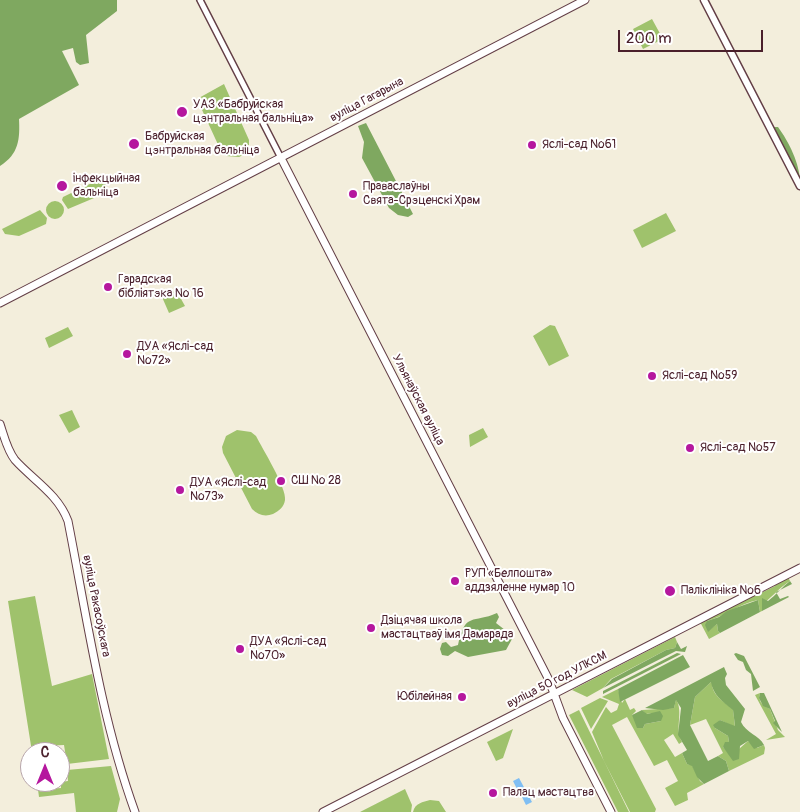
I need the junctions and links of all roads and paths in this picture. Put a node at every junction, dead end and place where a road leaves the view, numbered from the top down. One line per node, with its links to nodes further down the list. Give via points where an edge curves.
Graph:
1 (200, 0): 4 (street, Ульянаўская вуліца)
2 (586, 0): 4 (main road, вуліца Гагарына)
3 (704, 0): 5 (street)
4 (281, 158): 6 (main road, вуліца Гагарына); 9 (main road, Ульянаўская вуліца)
5 (800, 186)
6 (0, 303)
7 (0, 424): 10 (main road, вуліца Ракасоўскага, via 8,450 58,500 68,520 109,723)
8 (800, 568): 9 (main road, вуліца 50 год УЛКСМ)
9 (554, 694): 11 (main road, вуліца 50 год УЛКСМ); 12 (main road, Ульянаўская вуліца)
10 (135, 812)
11 (323, 812)
12 (611, 812)

